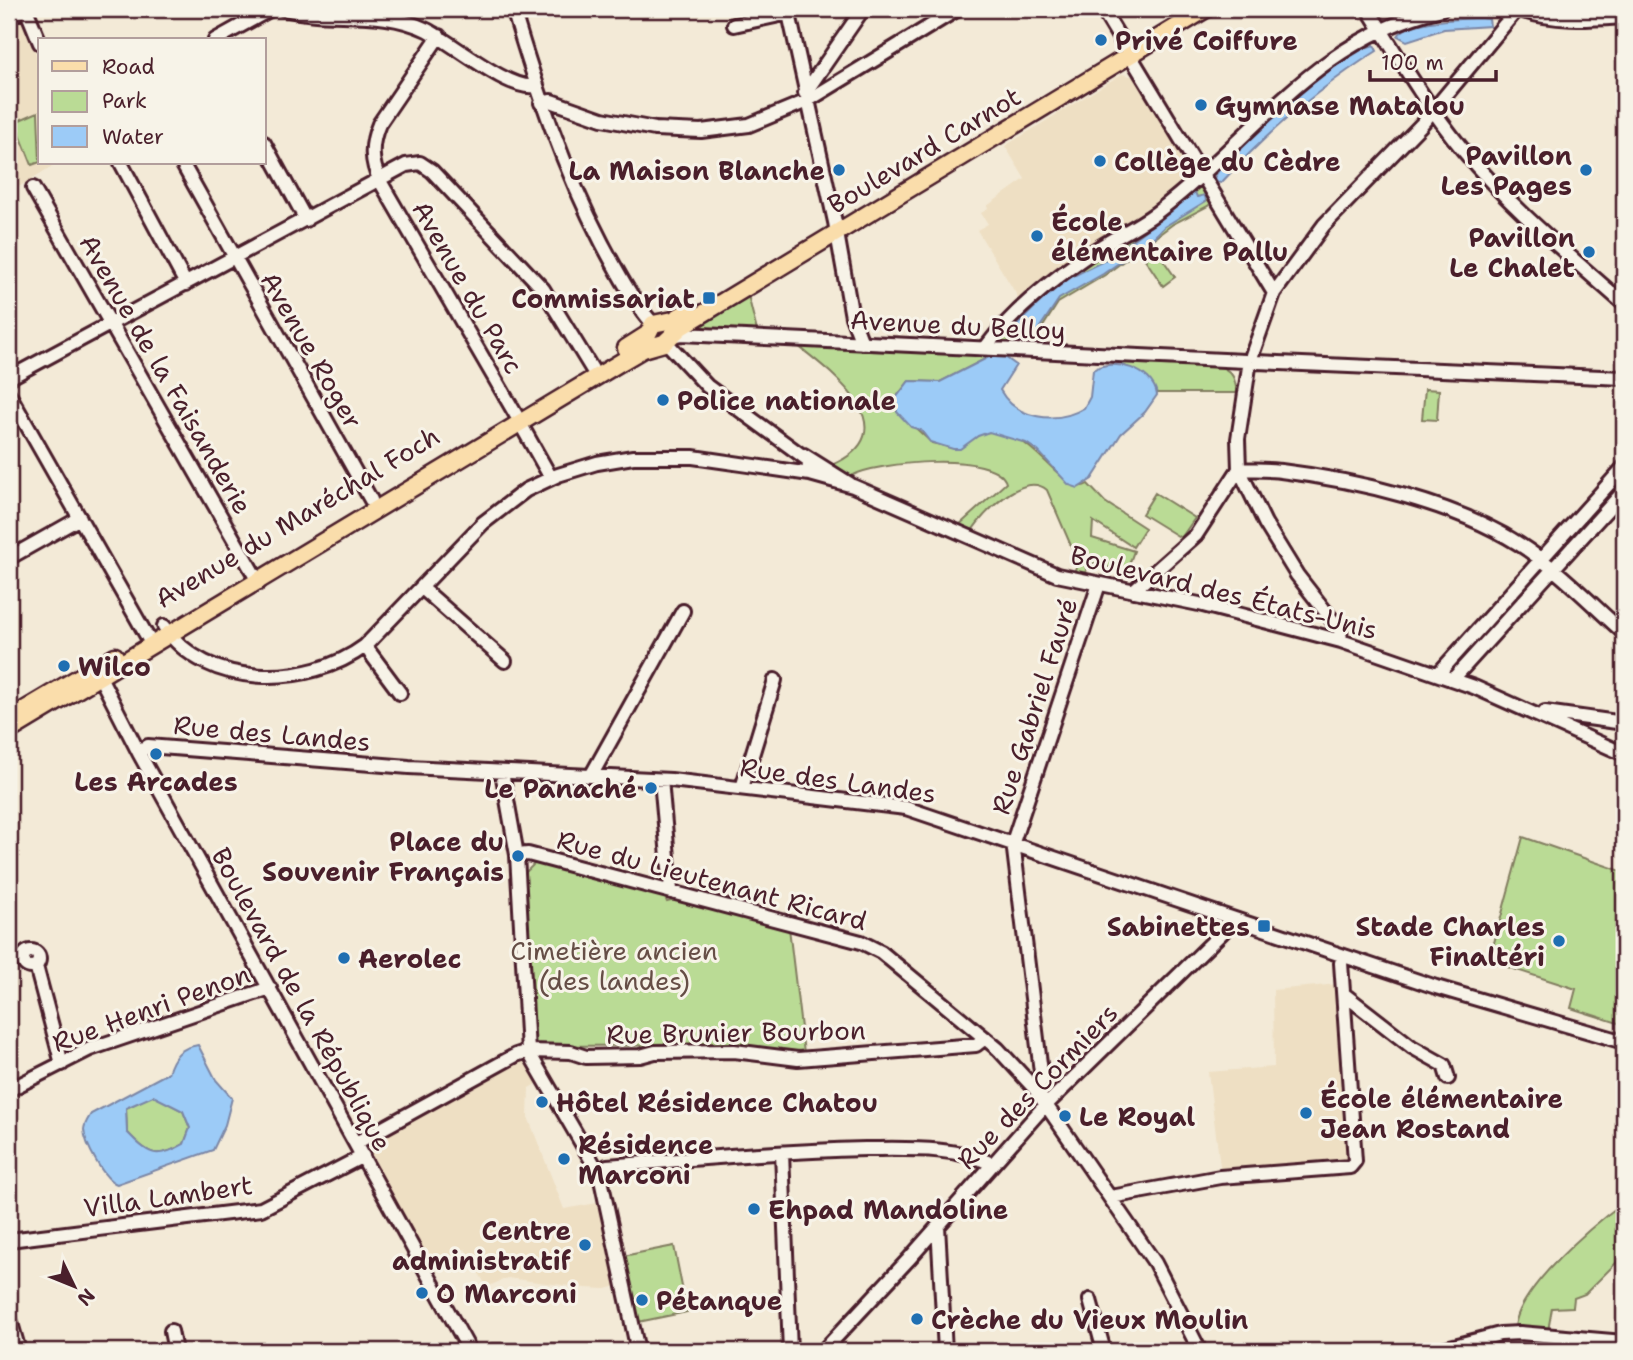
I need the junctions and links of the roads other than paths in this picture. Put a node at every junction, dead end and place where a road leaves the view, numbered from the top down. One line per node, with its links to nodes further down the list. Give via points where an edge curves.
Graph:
1 (27, 9): 14 (street); 19 (street)
2 (271, 9): 20 (street)
3 (284, 9): 18 (street, via 380,16)
4 (513, 9): 22 (street, Boulevard des États-Unis)
5 (863, 9): 23 (street)
6 (958, 9): 23 (street)
7 (1102, 9): 21 (street)
8 (1187, 9): 21 (main road, Boulevard Carnot)
9 (1206, 9): 21 (main road, Boulevard Carnot)
10 (1368, 9): 17 (street)
11 (1442, 9): 17 (street)
12 (1519, 10): 15 (street, via 1580,20); 25 (street)
13 (789, 11): 16 (street); 23 (street)
14 (9, 16)
15 (1624, 17)
16 (734, 25)
17 (1380, 29): 25 (street); 29 (street, via 1286,92)
18 (439, 36): 22 (street, via 518,84); 30 (street, Avenue du Parc, via 374,136 373,159)
19 (38, 38)
20 (219, 38)
21 (1128, 49): 29 (street); 33 (main road, Boulevard Carnot)
22 (536, 86): 24 (street, Boulevard des États-Unis)
23 (806, 97): 24 (street, via 749,125 701,131 633,126 551,101); 33 (street)
24 (541, 103): 39 (street, Boulevard des États-Unis, via 587,214 638,307)
25 (1434, 111): 36 (street, via 1324,225); 37 (street, via 1502,192)
26 (266, 146): 32 (street)
27 (122, 164): 35 (street)
28 (183, 164): 34 (street, Avenue Roger)
29 (1202, 174): 36 (street); 41 (street, via 1155,213 1054,280)
30 (380, 181): 32 (street); 43 (street, via 406,165 420,163 432,171 543,289); 47 (street, Avenue du Parc)
31 (33, 188): 38 (street, Avenue de la Faisanderie)
32 (306, 220): 34 (street)
33 (836, 227): 39 (main road, Boulevard Carnot); 40 (street, via 852,317)
34 (234, 259): 35 (street); 56 (street, Avenue Roger)
35 (186, 284): 38 (street)
36 (1275, 293): 42 (street)
37 (1624, 304)
38 (111, 324): 44 (street); 61 (street, Avenue de la Faisanderie)
39 (660, 334): 40 (street, Avenue du Belloy); 43 (main road, Boulevard Carnot); 47 (main road, Boulevard Carnot); 48 (street, Boulevard des États-Unis, via 707,386)
40 (862, 343): 41 (street, Avenue du Belloy)
41 (986, 347): 42 (street, Avenue du Belloy)
42 (1251, 361): 45 (street, Avenue du Belloy); 51 (street, via 1239,429)
43 (592, 369): 47 (main road)
44 (9, 378)
45 (1624, 378)
46 (9, 394): 57 (street)
47 (518, 419): 53 (street, Avenue du Parc); 56 (main road, Boulevard Carnot)
48 (800, 453): 49 (street, Boulevard des États-Unis); 52 (street, Boulevard des États-Unis)
49 (825, 465): 52 (street, via 819,464); 54 (street, Boulevard des États-Unis)
50 (1624, 467): 59 (street)
51 (1239, 469): 59 (street, via 1301,474 1394,494 1483,526); 64 (street, via 1196,536); 69 (street, via 1265,523 1297,575 1336,623)
52 (811, 472): 53 (street, via 664,456 597,463); 54 (street, Boulevard des États-Unis)
53 (551, 478): 63 (street, via 497,510)
54 (853, 486): 62 (street, Boulevard des États-Unis, via 1057,575)
55 (1624, 491): 60 (street)
56 (374, 504): 61 (main road, Boulevard Carnot)
57 (80, 518): 58 (street); 68 (street)
58 (10, 556)
59 (1541, 560): 60 (street); 73 (street)
60 (1553, 570): 67 (street); 74 (street)
61 (256, 578): 66 (main road, Boulevard Carnot)
62 (1099, 584): 64 (street, Boulevard des États-Unis); 89 (street, Rue Gabriel Fauré)
63 (422, 588): 70 (street); 71 (street)
64 (1133, 591): 69 (street, Boulevard des États-Unis)
65 (683, 611): 86 (street)
66 (166, 630): 68 (main road, Boulevard Carnot); 70 (street, via 205,662 247,673 309,673 344,661)
67 (1624, 633)
68 (149, 640): 72 (main road, Boulevard Carnot); 72 (main road, Avenue du Maréchal Foch, via 118,654)
69 (1341, 641): 73 (street, Boulevard des États-Unis)
70 (365, 646): 76 (street)
71 (505, 662)
72 (98, 673): 78 (main road); 81 (main road); 83 (street, Boulevard de la République)
73 (1438, 674): 74 (street, Boulevard des États-Unis)
74 (1453, 679): 77 (street, Boulevard des États-Unis)
75 (775, 680): 88 (street)
76 (400, 693)
77 (1524, 708): 79 (street); 82 (street, Boulevard des États-Unis)
78 (9, 719)
79 (1600, 721): 80 (street); 82 (street)
80 (1624, 723)
81 (9, 732)
82 (1594, 741): 84 (street, Boulevard des États-Unis)
83 (139, 753): 85 (street, Rue des Landes, via 148,746); 95 (street, Boulevard de la République)
84 (1624, 754)
85 (502, 772): 86 (street, Rue des Landes); 90 (street)
86 (591, 776): 87 (street, Rue des Landes)
87 (661, 780): 88 (street, Rue des Landes); 91 (street)
88 (742, 788): 89 (street, Rue des Landes, via 906,808)
89 (1013, 842): 92 (street, Rue des Landes); 102 (street, via 1041,1069 1041,1082)
90 (517, 855): 91 (street, Rue du Lieutenant Ricard); 99 (street)
91 (671, 890): 97 (street, Rue du Lieutenant Ricard, via 867,944)
92 (1235, 920): 93 (street, Rue des Landes); 104 (street, Rue des Cormiers)
93 (1343, 957): 96 (street); 98 (street, Rue des Landes)
94 (36, 966): 100 (street)
95 (270, 988): 100 (street, Rue Henri Penon, via 90,1049); 105 (street, Boulevard de la République)
96 (1345, 995): 101 (street, via 1412,1047 1444,1065); 110 (street, via 1355,1161 1350,1167 1220,1177)
97 (985, 1038): 99 (street, Rue Brunier Bourbon, via 976,1045 798,1059 734,1051 586,1057); 102 (street, Rue du Lieutenant Ricard)
98 (1624, 1042)
99 (528, 1051): 105 (street); 109 (street)
100 (62, 1064): 103 (street, Rue Henri Penon)
101 (1448, 1078)
102 (1035, 1089): 104 (street, Rue du Lieutenant Ricard)
103 (9, 1090)
104 (1047, 1106): 108 (street, Rue des Cormiers); 110 (street, Rue du Lieutenant Ricard)
105 (356, 1143): 107 (street, Boulevard de la République)
106 (782, 1153): 108 (street, via 914,1149); 109 (street, via 607,1166); 124 (street)
107 (363, 1156): 112 (street, Villa Lambert, via 261,1209); 120 (street, Boulevard de la République)
108 (992, 1164): 111 (street, Rue des Cormiers)
109 (600, 1175): 123 (street)
110 (1111, 1197): 128 (street, Rue du Lieutenant Ricard, via 1168,1285)
111 (938, 1226): 125 (street, Rue des Cormiers); 126 (street)
112 (9, 1240)
113 (1090, 1300): 127 (street)
114 (9, 1316): 118 (street)
115 (172, 1331): 119 (street)
116 (1562, 1336): 117 (street); 129 (street, via 1500,1334); 130 (street)
117 (1624, 1342)
118 (19, 1351)
119 (175, 1351)
120 (470, 1351)
121 (492, 1351): 122 (street)
122 (554, 1351)
123 (639, 1351)
124 (790, 1351)
125 (823, 1351)
126 (944, 1351)
127 (1104, 1351)
128 (1200, 1351)
129 (1435, 1351)
130 (1560, 1351)

